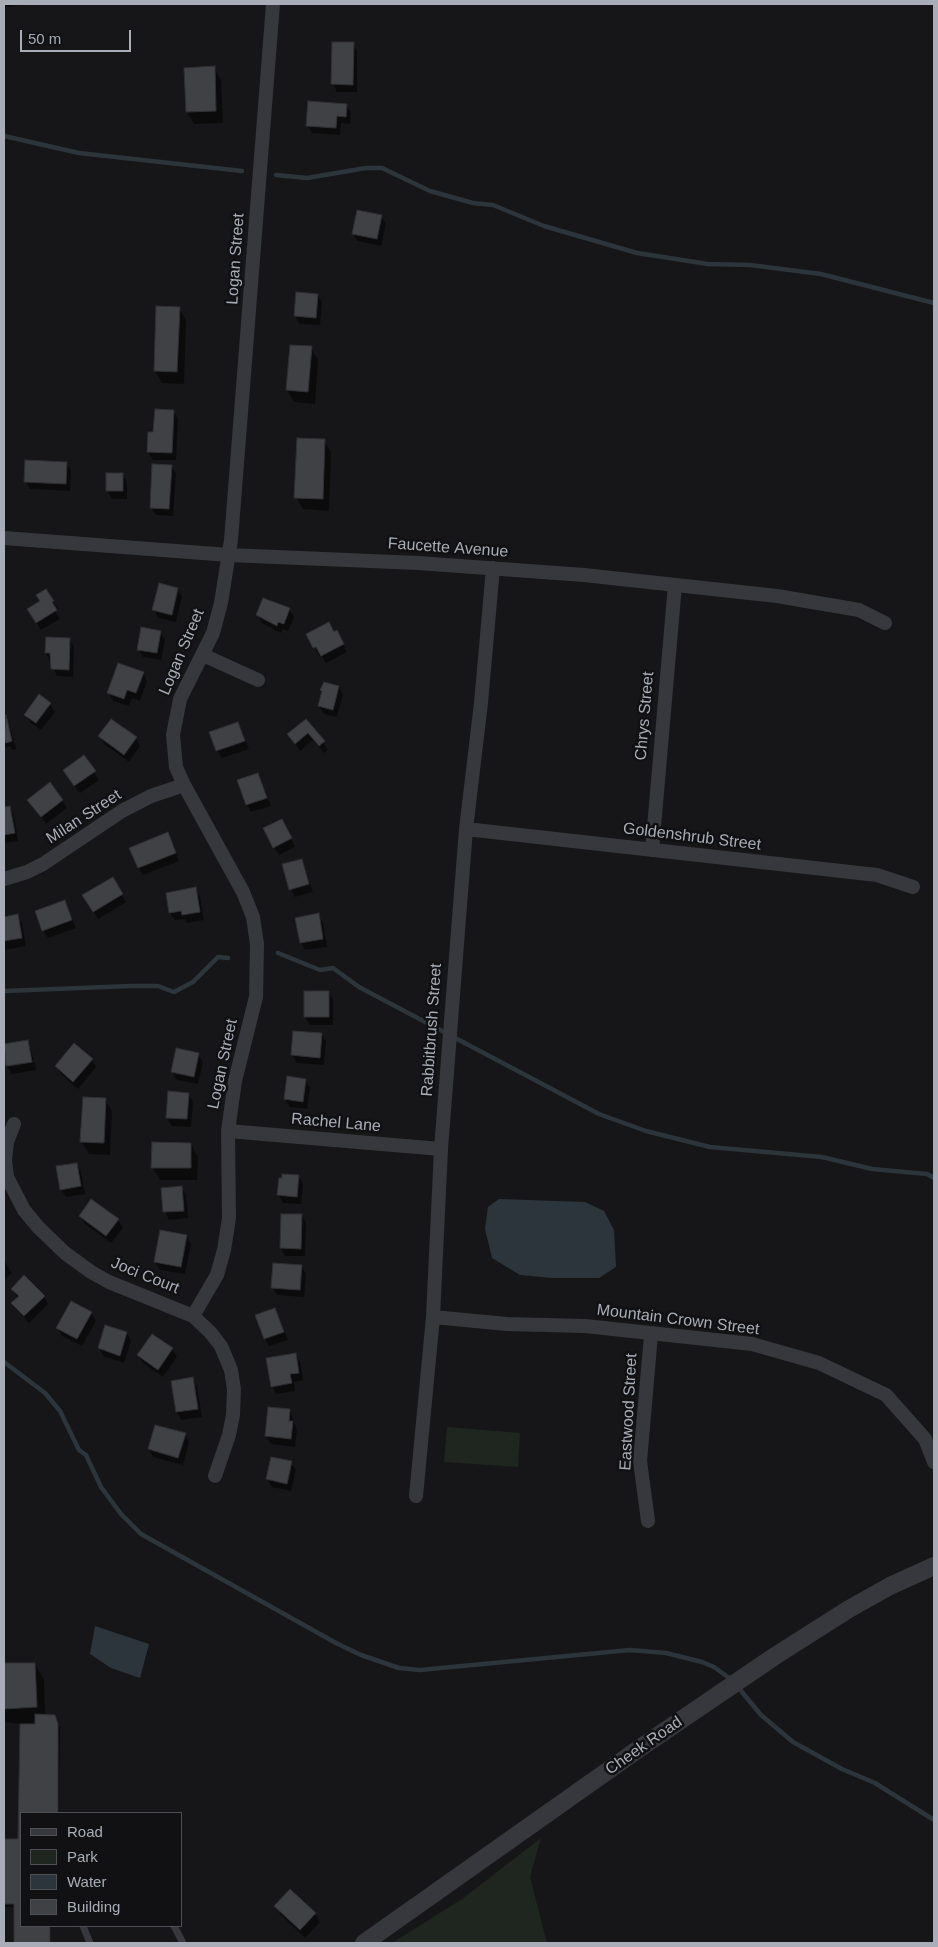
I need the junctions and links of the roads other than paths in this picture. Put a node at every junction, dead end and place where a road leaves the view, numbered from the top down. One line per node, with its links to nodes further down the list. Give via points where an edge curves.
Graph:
1 (272, 4): 3 (street, Logan Street)
2 (4, 538): 3 (street, Faucette Avenue)
3 (229, 555): 4 (street, Faucette Avenue); 7 (street, Logan Street, via 221,602)
4 (493, 568): 5 (street, Faucette Avenue); 10 (street, Rabbitbrush Street)
5 (675, 585): 6 (street, Faucette Avenue, via 777,596 859,610); 11 (street, Chrys Street)
6 (885, 623)
7 (204, 655): 8 (street); 9 (street, Logan Street, via 180,699 175,718 173,751)
8 (258, 680)
9 (184, 785): 12 (street, Milan Street, via 151,796 122,811 43,864); 15 (street, Logan Street, via 243,892 253,917 257,944 256,997 235,1080)
10 (466, 829): 11 (street, Goldenshrub Street); 16 (street, Rabbitbrush Street)
11 (652, 850): 13 (street, Goldenshrub Street, via 877,875)
12 (4, 879)
13 (913, 887)
14 (14, 1124): 17 (street, Joci Court, via 7,1142 7,1177 24,1210 38,1227 91,1272)
15 (228, 1131): 16 (street, Rachel Lane); 17 (street, Logan Street, via 229,1218 224,1250 217,1275)
16 (441, 1149): 18 (street, Rabbitbrush Street)
17 (193, 1316): 21 (street, Joci Court, via 221,1346 231,1370 234,1389 229,1435)
18 (433, 1317): 19 (street, Mountain Crown Street, via 507,1324 584,1326); 22 (street, Rabbitbrush Street)
19 (651, 1335): 20 (street, Mountain Crown Street, via 752,1344 819,1363 886,1395 924,1439); 23 (street, Eastwood Street, via 640,1461)
20 (934, 1462)
21 (215, 1476)
22 (416, 1496)
23 (648, 1521)
24 (934, 1566): 29 (street, Cheek Road, via 849,1609 775,1656)
25 (83, 1927): 27 (lane)
26 (175, 1927): 28 (lane)
27 (90, 1943)
28 (183, 1943)
29 (364, 1943)

